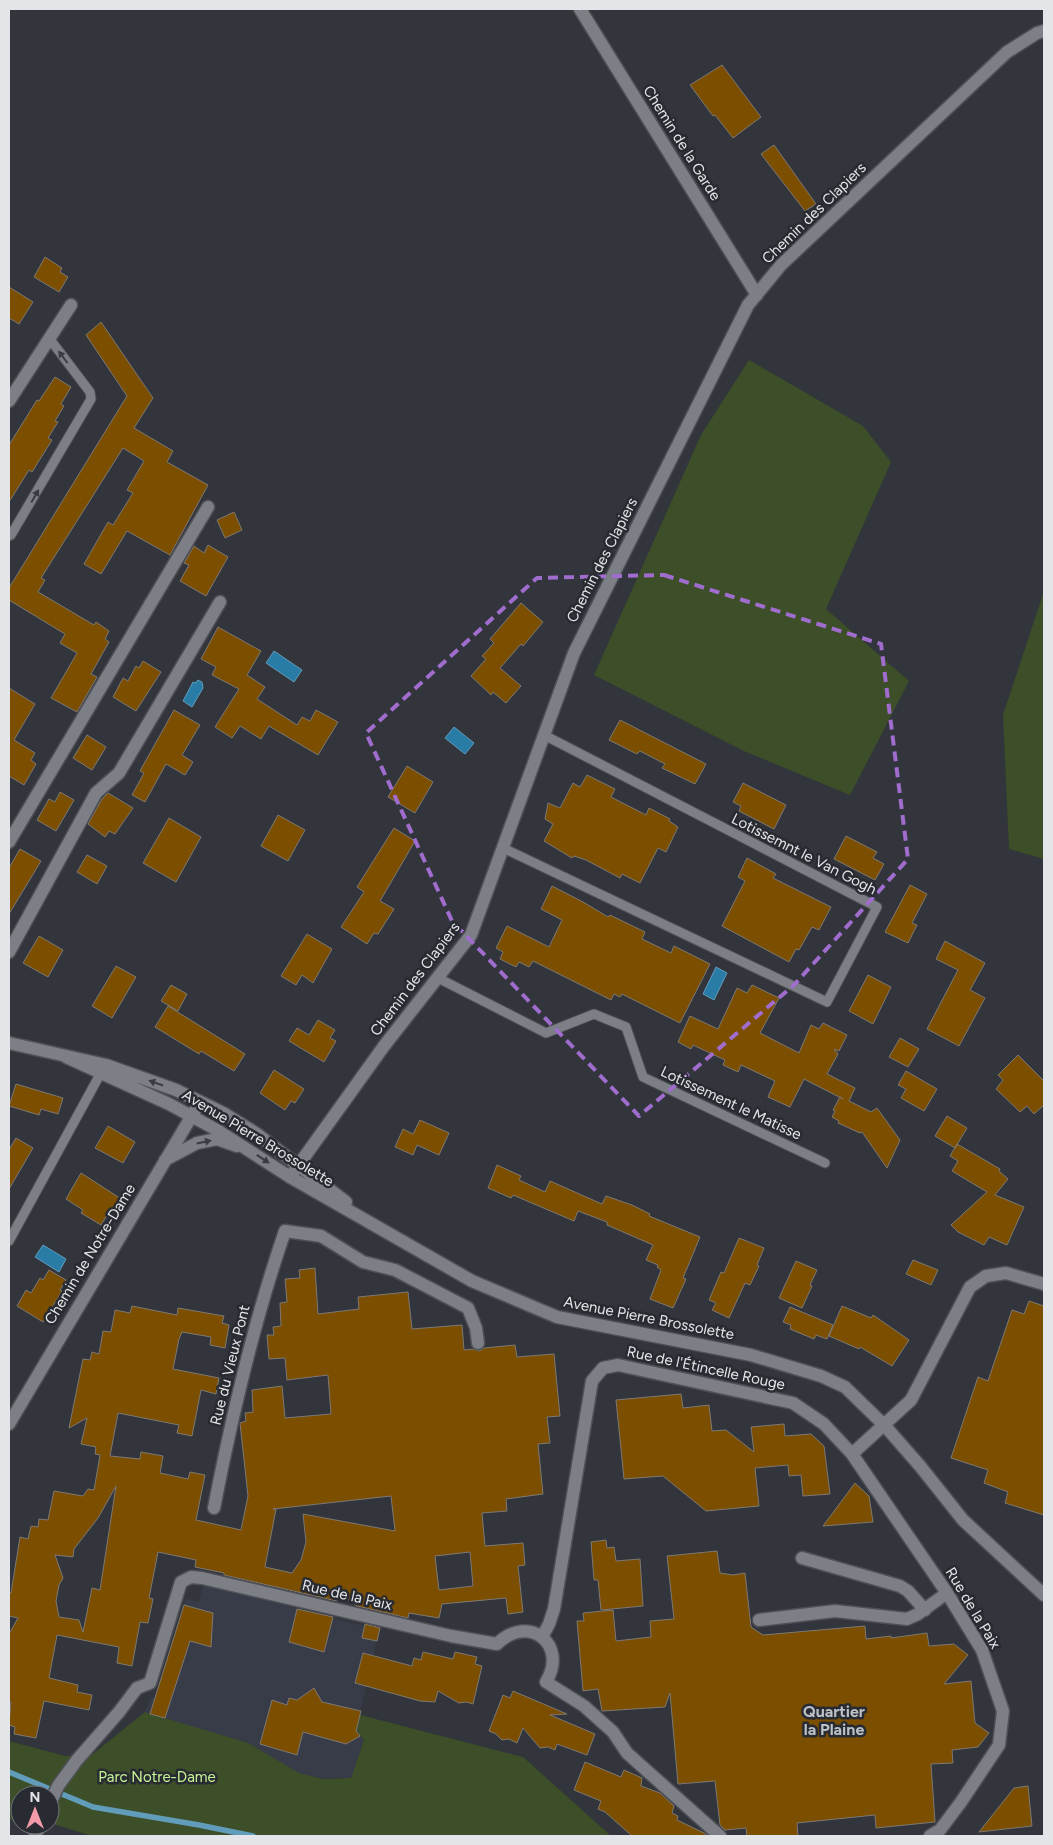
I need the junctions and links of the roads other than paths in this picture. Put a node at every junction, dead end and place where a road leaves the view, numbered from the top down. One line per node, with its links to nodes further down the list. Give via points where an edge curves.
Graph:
1 (580, 9): 3 (street, Chemin de la Garde)
2 (1044, 31): 3 (street, Chemin des Clapiers, via 1007,52 781,265)
3 (757, 295): 10 (street, Chemin des Clapiers, via 748,305 574,653)
4 (71, 305): 5 (street)
5 (49, 338): 6 (street); 8 (lane, one-way to 5, via 90,399 90,392)
6 (9, 401)
7 (208, 507): 11 (street)
8 (9, 536)
9 (220, 602): 13 (street, via 119,773 96,793)
10 (544, 735): 12 (street, Chemin des Clapiers); 12 (lane, Lotissemnt le Van Gogh, via 876,907 827,1002)
11 (9, 842)
12 (503, 848): 14 (street, Chemin des Clapiers, via 471,936)
13 (9, 952)
14 (438, 978): 21 (lane, Lotissement le Matisse, via 546,1033 594,1014 626,1027 642,1077); 22 (street, Chemin des Clapiers, via 384,1046)
15 (9, 1043): 16 (street, Avenue Pierre Brossolette, via 66,1056)
16 (104, 1069): 17 (street, Avenue Pierre Brossolette, one-way to 16, via 176,1090); 18 (street, Avenue Pierre Brossolette); 25 (lane)
17 (200, 1102): 18 (street, Chemin de Notre-Dame); 22 (street, Avenue Pierre Brossolette, via 257,1134)
18 (191, 1116): 19 (street, Avenue Pierre Brossolette); 20 (street, Chemin de Notre-Dame)
19 (246, 1148): 20 (street, one-way to 19, via 197,1143 217,1139); 23 (street, Avenue Pierre Brossolette, one-way to 23)
20 (165, 1160): 28 (street, Chemin de Notre-Dame)
21 (825, 1163)
22 (299, 1165): 23 (street, Chemin des Clapiers); 24 (street, Avenue Pierre Brossolette)
23 (290, 1177): 24 (street, Avenue Pierre Brossolette)
24 (378, 1226): 29 (street, Avenue Pierre Brossolette, via 472,1281 557,1317 751,1355 821,1376 845,1387)
25 (9, 1241)
26 (1044, 1284): 29 (street, via 1006,1273 986,1276 970,1287 911,1400)
27 (478, 1343): 31 (street, Rue du Vieux Pont, via 468,1308 394,1270 363,1262 321,1236 285,1231 246,1360)
28 (9, 1424)
29 (885, 1426): 30 (street); 34 (street, Avenue Pierre Brossolette, via 963,1520)
30 (852, 1454): 33 (street, Rue de la Paix); 37 (street, Rue de l'Étincelle Rouge, via 824,1424 792,1403 618,1365 603,1368 592,1381 554,1609)
31 (214, 1508)
32 (802, 1558): 35 (street, via 900,1586)
33 (948, 1593): 35 (street); 40 (street, Rue de la Paix, via 982,1650 1003,1711 999,1745 946,1823)
34 (1044, 1595)
35 (925, 1610): 36 (street, via 907,1619 835,1611)
36 (759, 1620)
37 (542, 1637): 38 (street, Rue de la Paix, via 533,1632 513,1632 497,1644 450,1636 191,1577 181,1582 150,1683 137,1688 77,1760); 39 (street, via 548,1644 554,1663 546,1682 584,1706 613,1732 627,1753)
38 (60, 1786)
39 (720, 1836)
40 (930, 1836)

